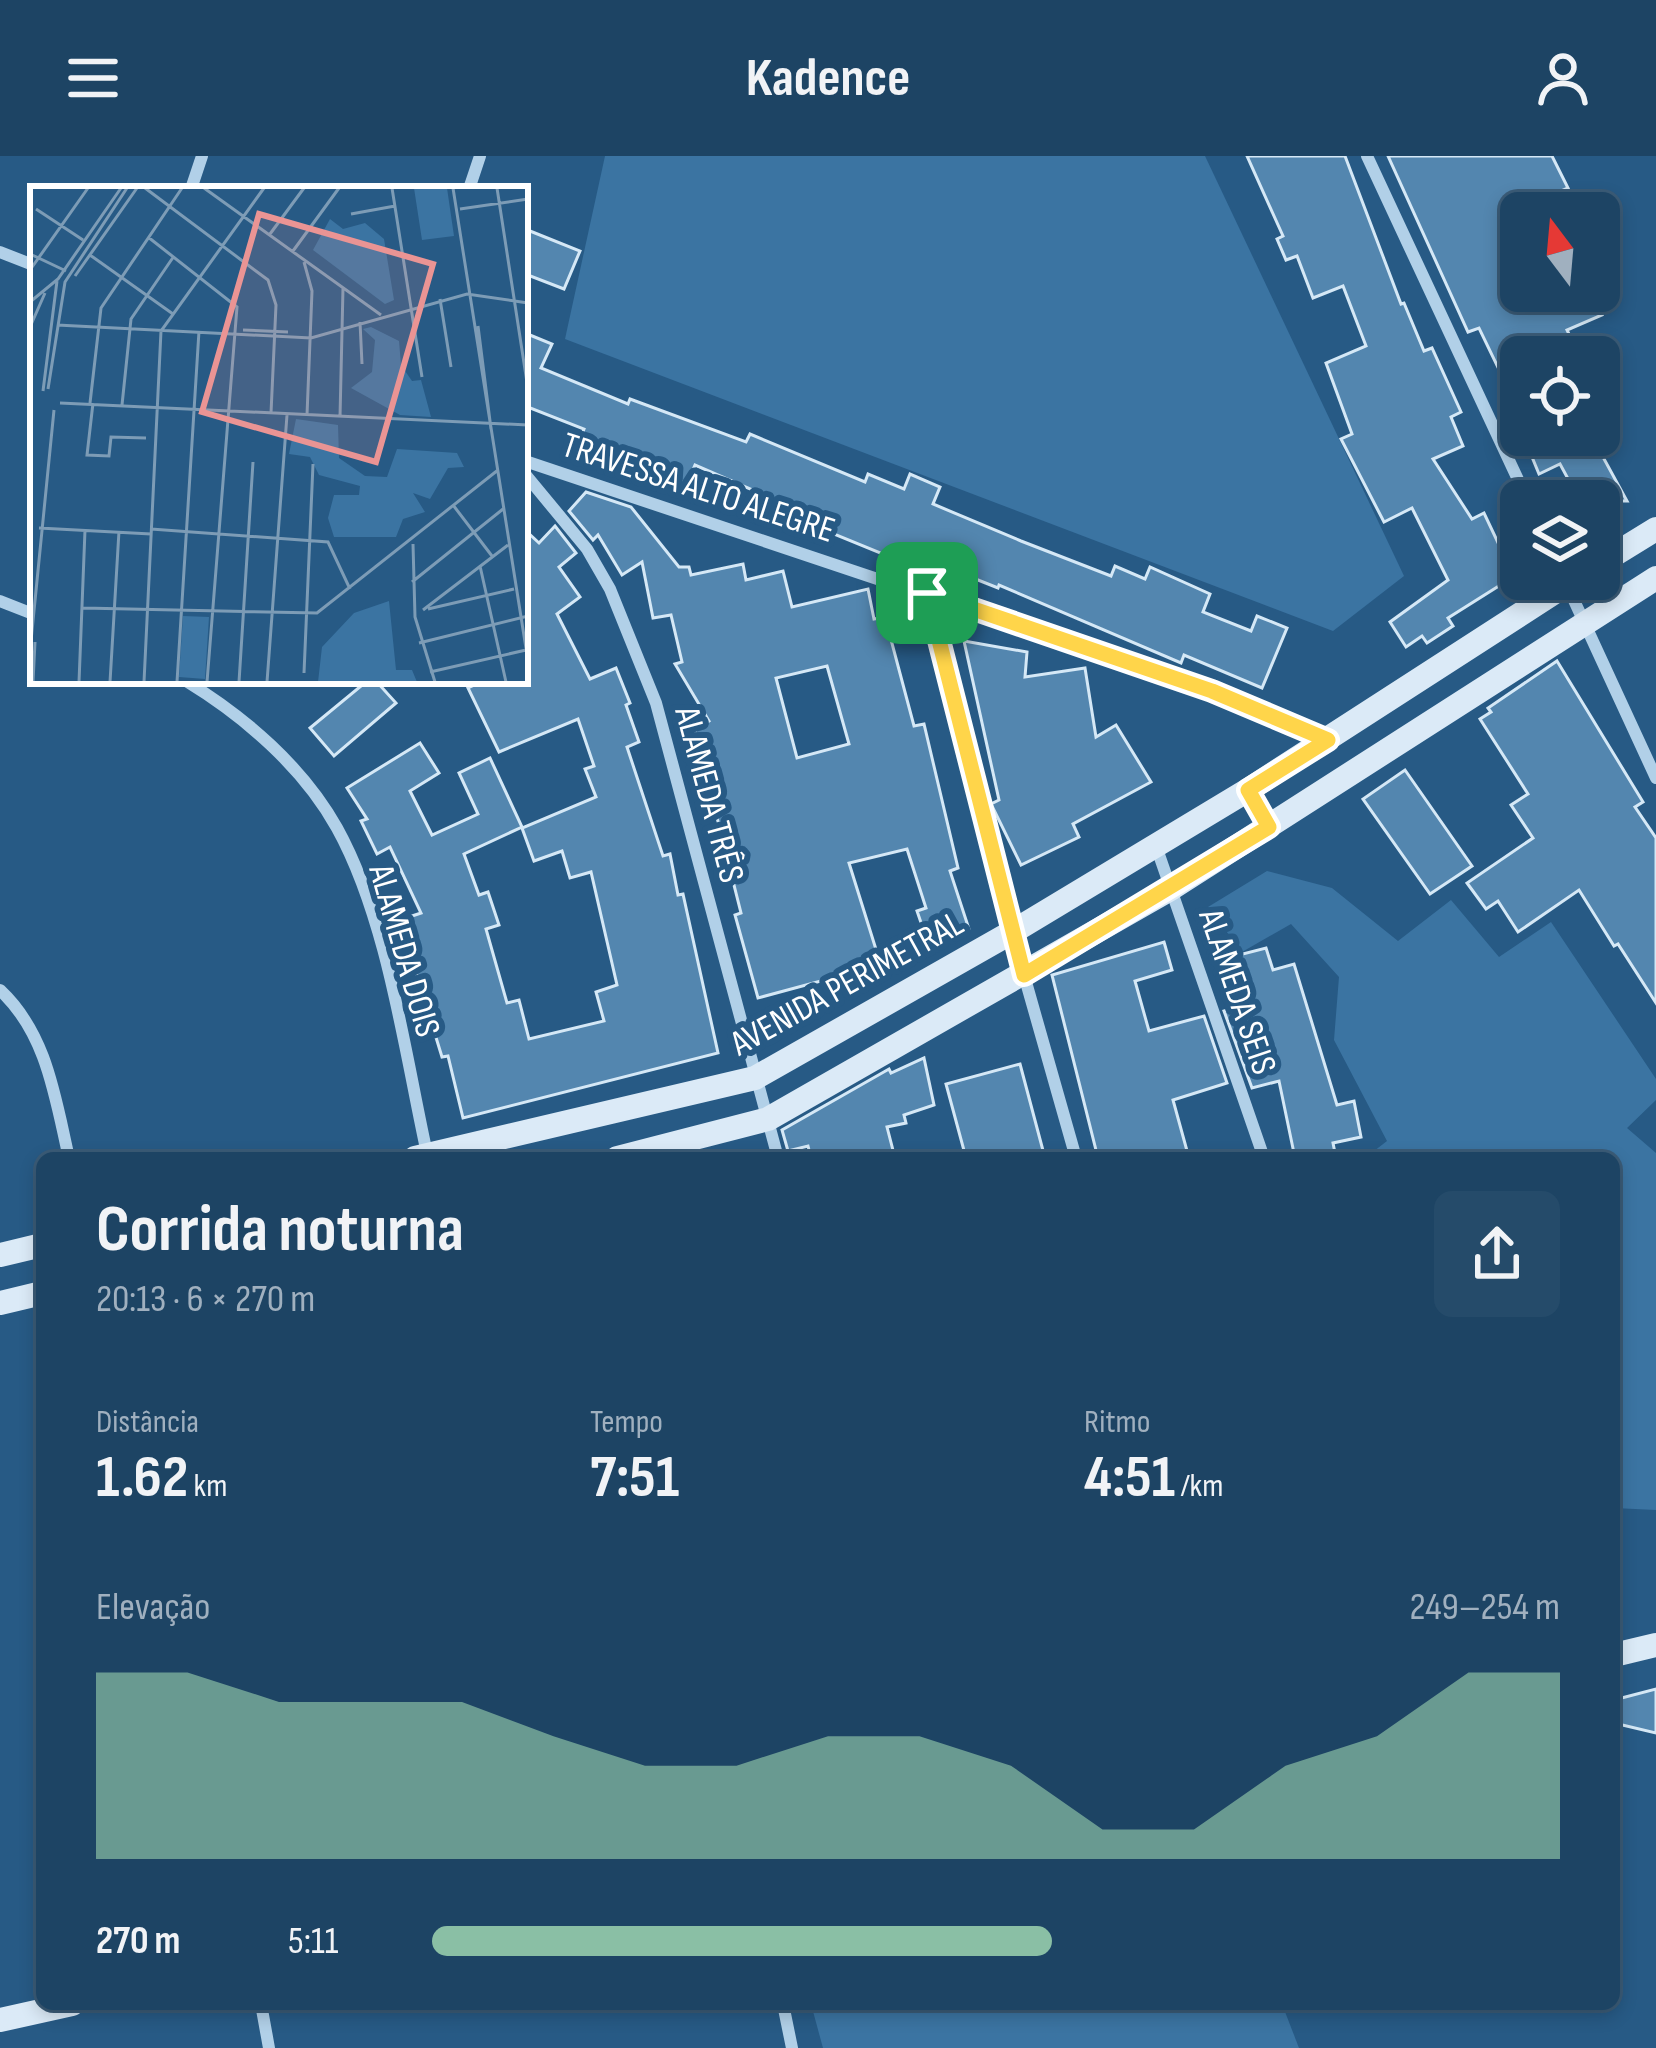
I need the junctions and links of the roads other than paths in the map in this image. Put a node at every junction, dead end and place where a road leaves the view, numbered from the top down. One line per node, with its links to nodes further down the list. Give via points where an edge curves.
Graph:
1 (202, 156): 4 (street)
2 (480, 156): 5 (street)
3 (1367, 156): 10 (street)
4 (192, 186)
5 (470, 186)
6 (0, 252): 7 (street)
7 (30, 264)
8 (528, 462): 14 (street, TRAVESSA ALTO ALEGRE)
9 (528, 478): 30 (street, ALAMEDA TRÊS, via 587,550 634,644)
10 (1518, 480)
11 (1656, 529): 12 (street)
12 (1620, 551)
13 (1656, 578): 19 (street)
14 (927, 593): 21 (street, TRAVESSA ALTO ALEGRE, via 1212,691); 27 (street)
15 (1539, 600): 21 (street, AVENIDA PERIMETRAL)
16 (1574, 600): 19 (street)
17 (0, 601): 18 (street)
18 (30, 613)
19 (1582, 624): 22 (street); 24 (street)
20 (191, 684): 33 (street, ALAMEDA DOIS, via 244,719 337,827 373,913)
21 (1328, 740): 23 (street, AVENIDA PERIMETRAL)
22 (1656, 778)
23 (1248, 790): 24 (street); 25 (street, AVENIDA PERIMETRAL)
24 (1269, 827): 26 (street)
25 (1156, 845): 26 (street, ALAMEDA SEIS); 27 (street, AVENIDA PERIMETRAL)
26 (1172, 888): 28 (street); 38 (street, ALAMEDA SEIS)
27 (1013, 931): 28 (street); 30 (street, AVENIDA PERIMETRAL)
28 (1024, 975): 31 (street); 37 (street)
29 (0, 990): 32 (street, via 36,1037)
30 (755, 1078): 31 (street, ALAMEDA TRÊS); 34 (street, AVENIDA PERIMETRAL)
31 (768, 1119): 35 (street); 36 (street, ALAMEDA TRÊS)
32 (68, 1152)
33 (423, 1152)
34 (445, 1152)
35 (640, 1152)
36 (776, 1152)
37 (1074, 1152)
38 (1262, 1152)
39 (36, 1246): 40 (street)
40 (0, 1255)
41 (36, 1294): 42 (street)
42 (0, 1303)
43 (1656, 1645): 44 (street)
44 (1620, 1654)
45 (45, 2010): 48 (street)
46 (262, 2010): 49 (street)
47 (784, 2010): 50 (street)
48 (0, 2020)
49 (269, 2048)
50 (792, 2048)

